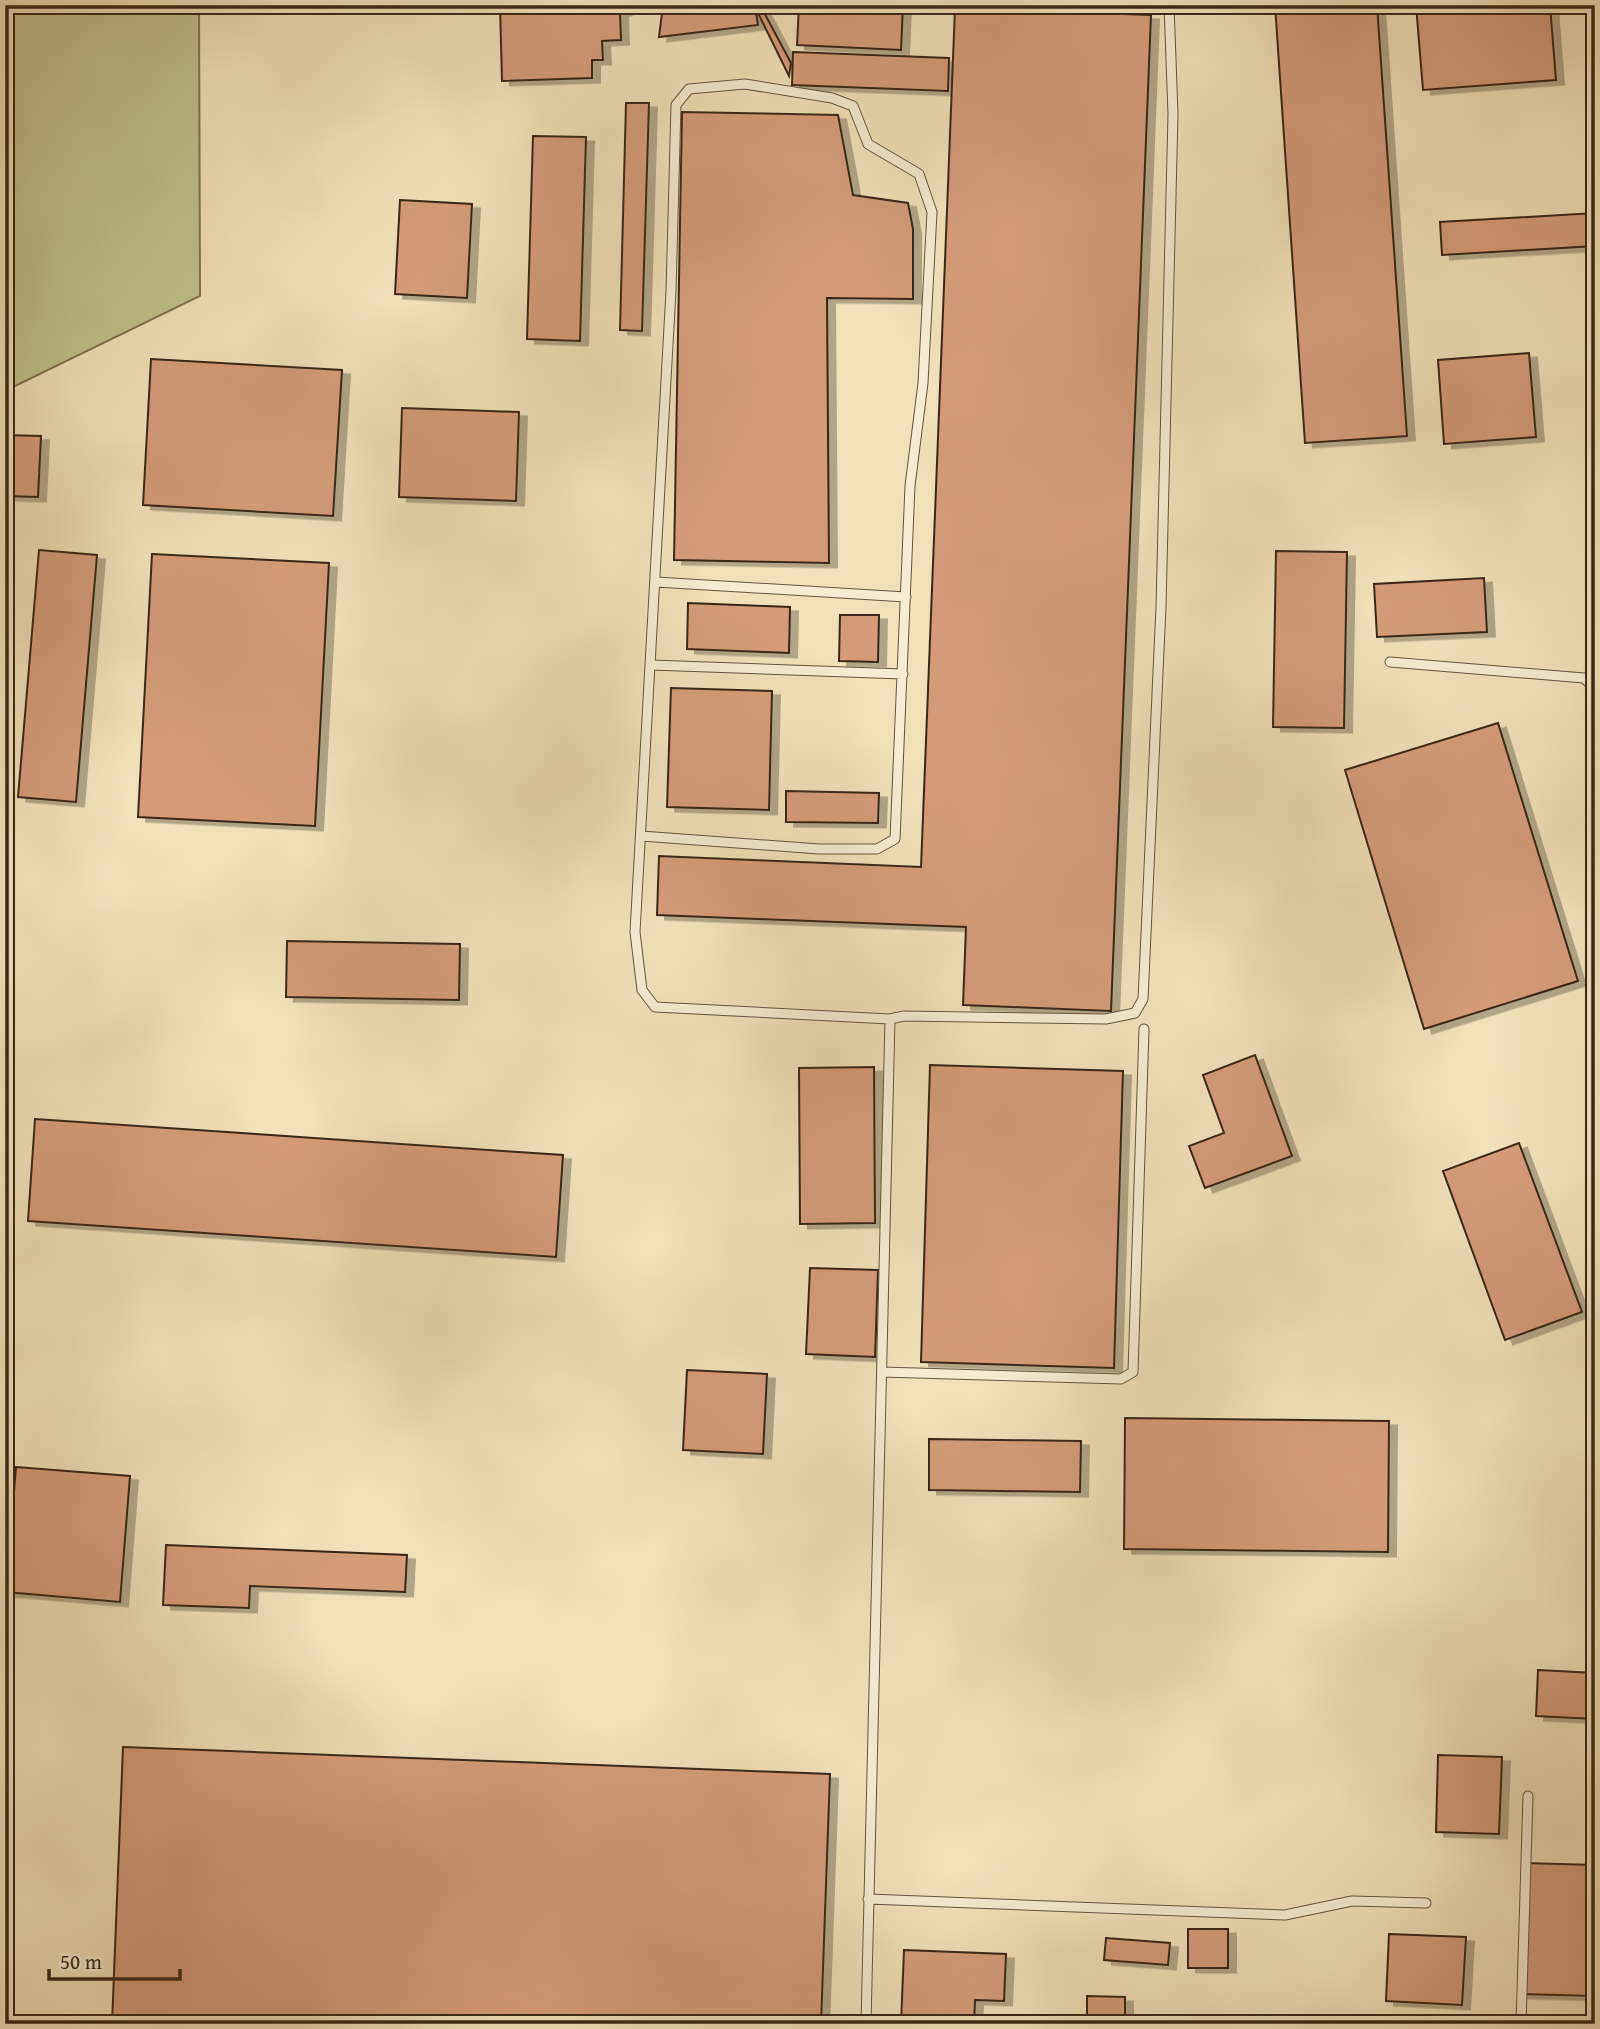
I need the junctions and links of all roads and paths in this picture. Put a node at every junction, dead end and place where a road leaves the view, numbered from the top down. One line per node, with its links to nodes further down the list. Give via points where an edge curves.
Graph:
1 (1169, 5): 9 (lane, via 1173,114 1161,607 1143,999 1135,1013 1106,1019)
2 (656, 582): 3 (lane); 3 (lane, via 676,105 689,89 745,84 832,98 853,106 868,144 919,174 932,212); 5 (lane)
3 (906, 597): 6 (lane)
4 (1390, 662): 7 (lane, via 1584,678)
5 (651, 665): 6 (lane); 8 (lane)
6 (903, 674): 8 (lane, via 895,839 877,849 819,849)
7 (1595, 689)
8 (641, 836): 9 (lane, via 635,932 642,990 655,1007)
9 (890, 1018): 11 (lane)
10 (1144, 1029): 11 (lane, via 1133,1373 1121,1379)
11 (883, 1372): 13 (lane)
12 (1528, 1796): 16 (lane)
13 (868, 1899): 14 (lane, via 1284,1915 1352,1901); 15 (lane)
14 (1426, 1903)
15 (866, 2024)
16 (1521, 2024)

